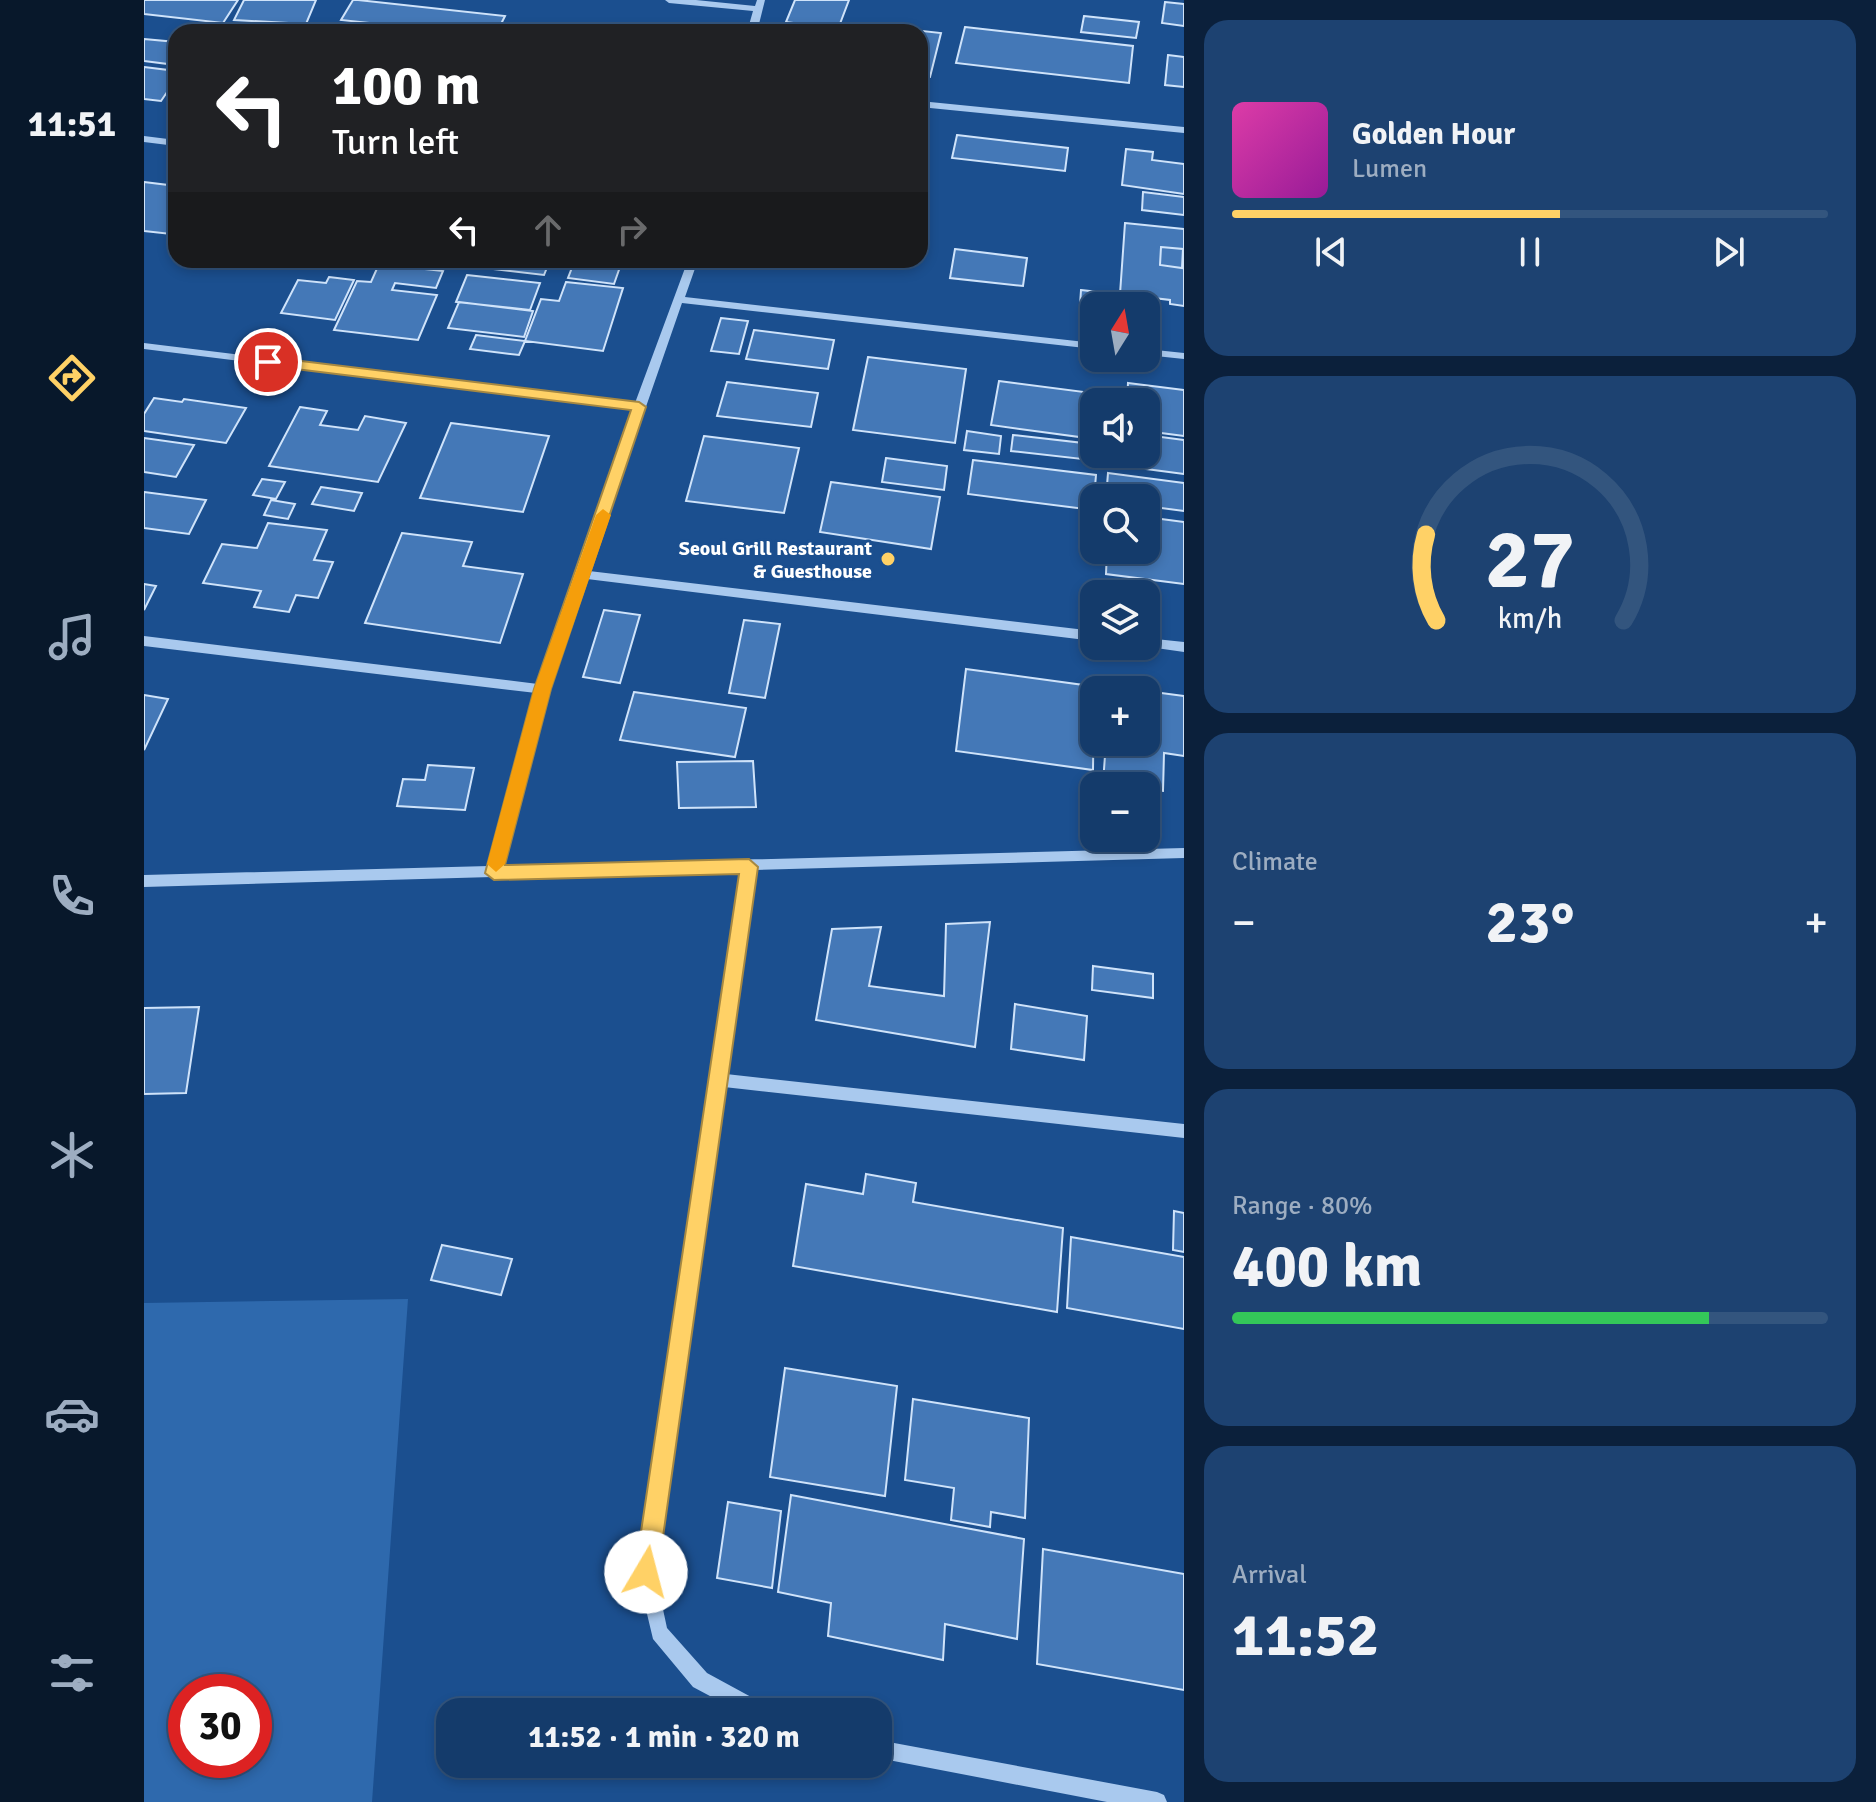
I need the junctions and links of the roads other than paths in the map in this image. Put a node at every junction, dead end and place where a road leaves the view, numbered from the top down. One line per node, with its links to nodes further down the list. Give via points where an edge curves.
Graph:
1 (669, 0): 2 (street)
2 (760, 4): 3 (street)
3 (754, 24)
4 (928, 105): 5 (street)
5 (1184, 130)
6 (144, 139): 7 (street)
7 (168, 142)
8 (691, 268): 9 (street)
9 (681, 300): 10 (street); 14 (street)
10 (1080, 344)
11 (144, 346): 14 (street)
12 (1160, 353): 13 (street)
13 (1184, 356)
14 (639, 407): 15 (street)
15 (583, 574): 16 (street); 20 (street)
16 (1080, 634)
17 (144, 641): 20 (street)
18 (1160, 644): 19 (street)
19 (1184, 647)
20 (543, 689): 23 (street)
21 (1184, 853): 22 (street)
22 (749, 867): 23 (street); 25 (street)
23 (494, 873): 24 (street)
24 (144, 881)
25 (717, 1080): 26 (street); 27 (street, via 646,1572 659,1633 700,1680)
26 (1184, 1131)
27 (733, 1698)
28 (892, 1752): 29 (street)
29 (1157, 1802)

